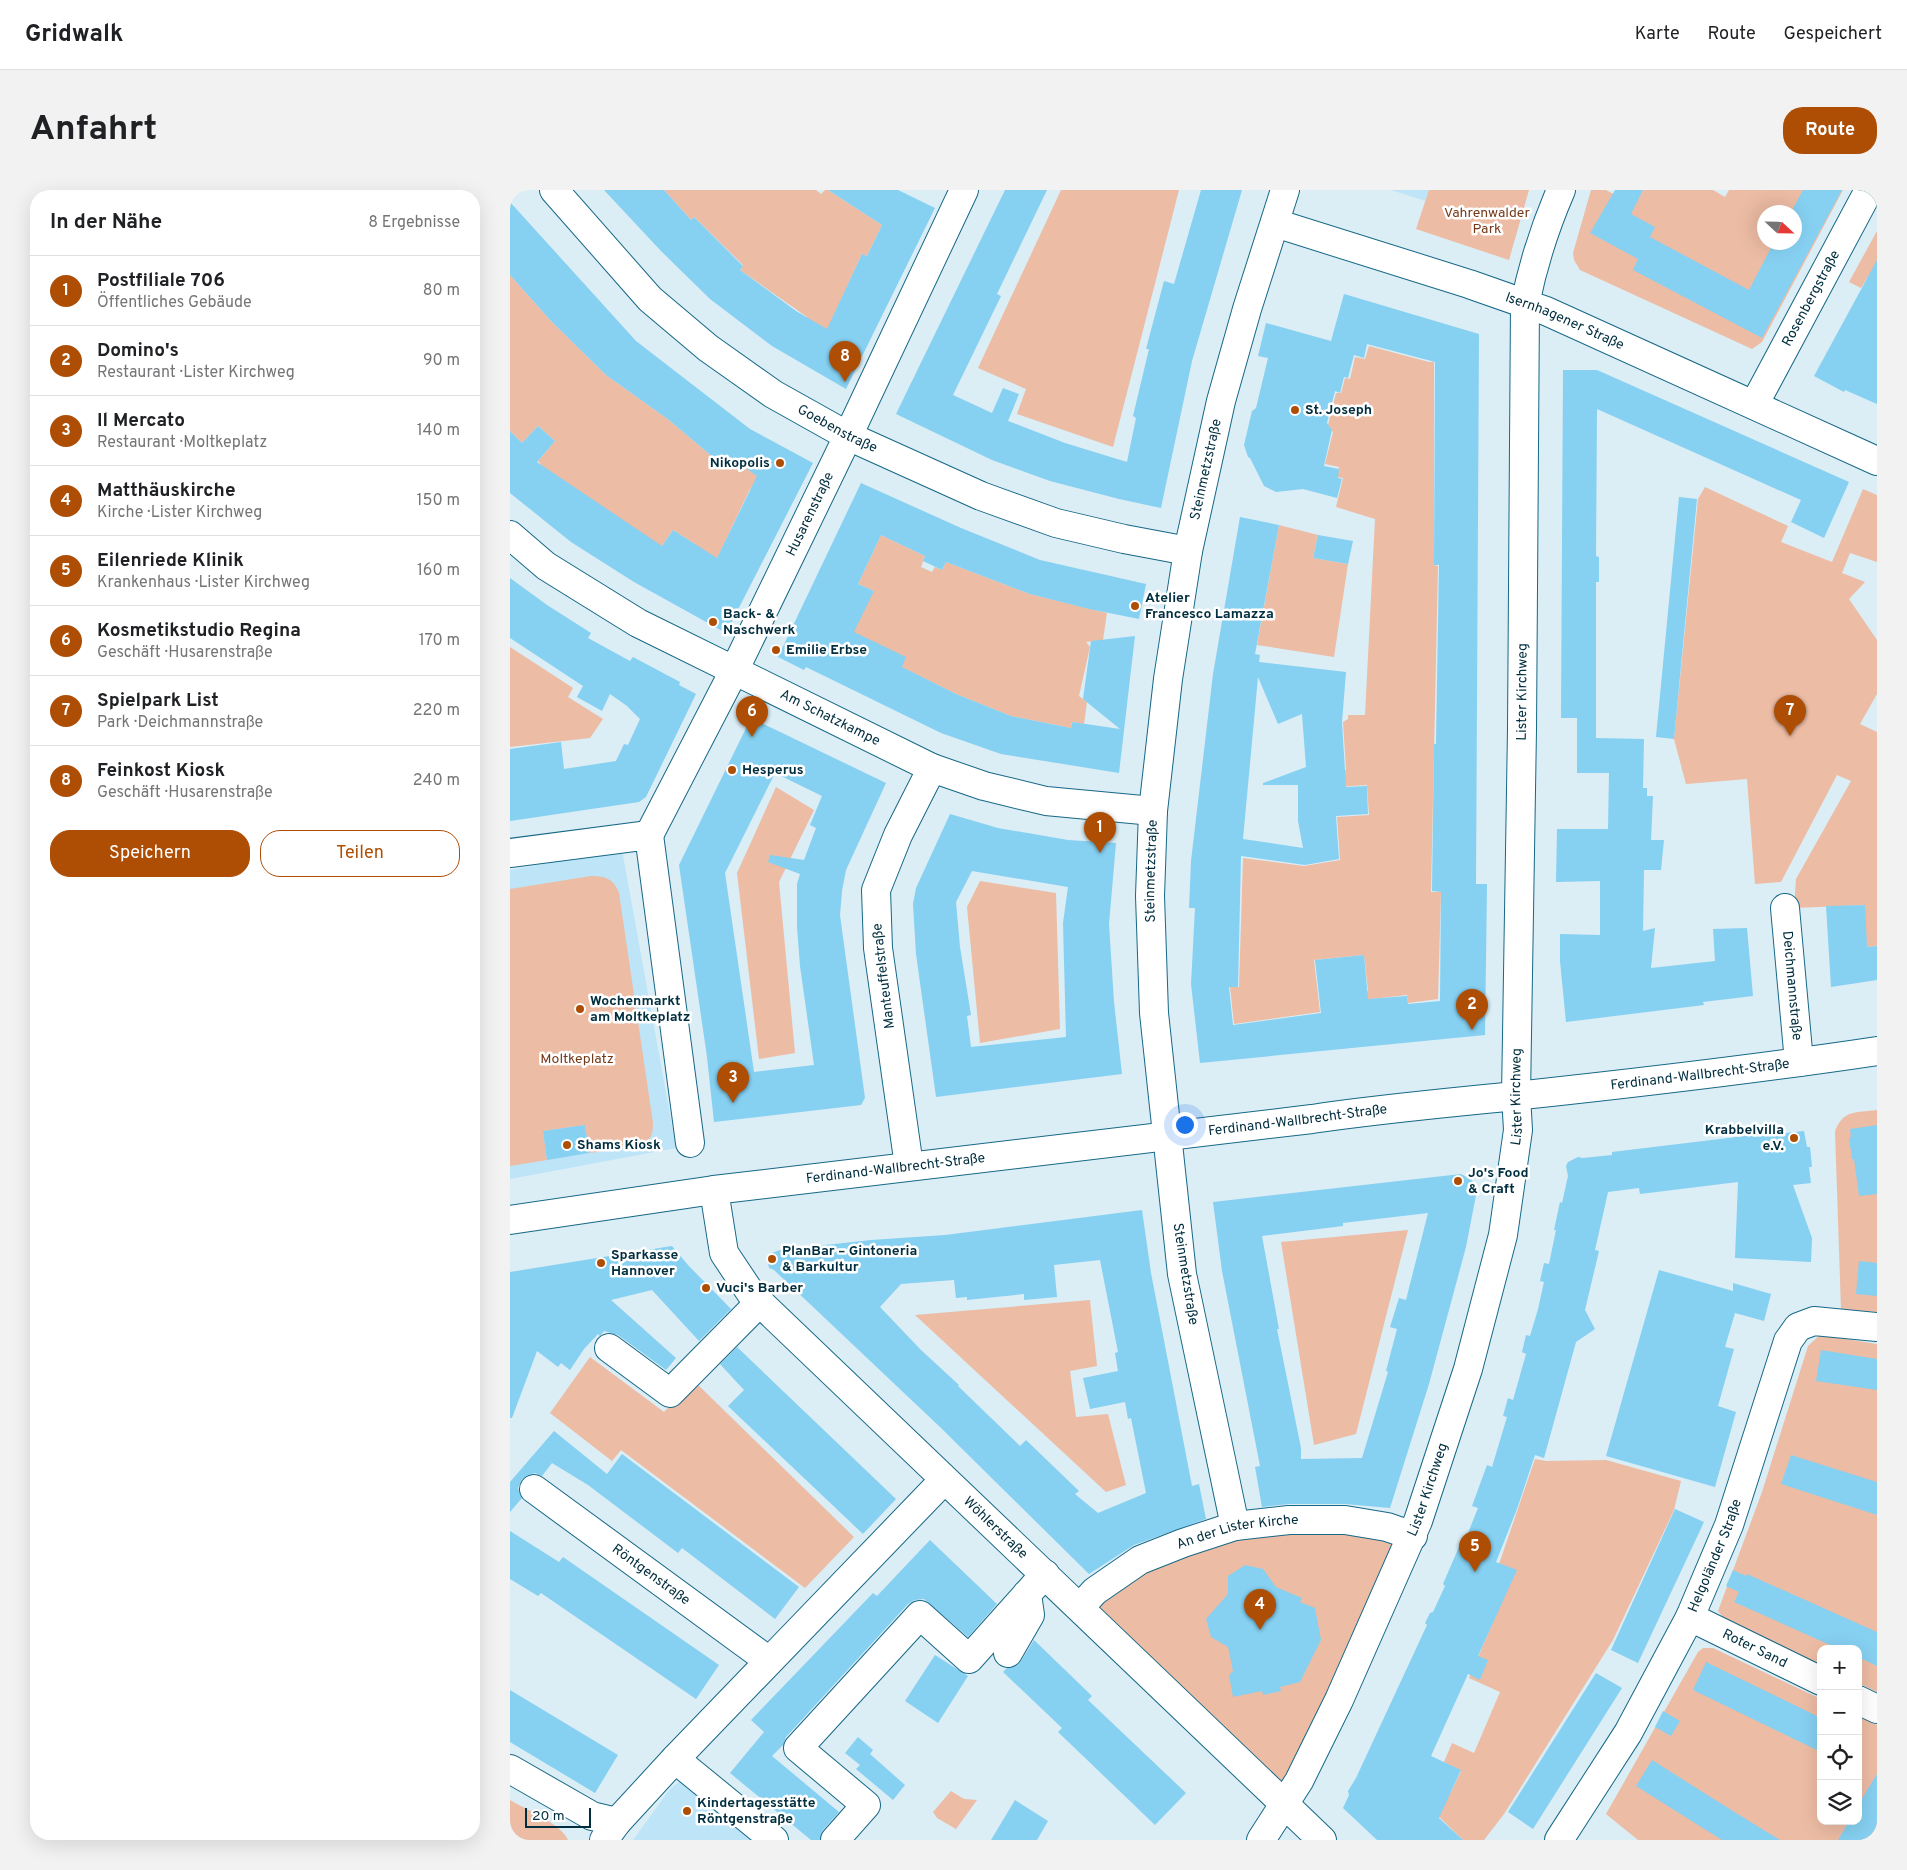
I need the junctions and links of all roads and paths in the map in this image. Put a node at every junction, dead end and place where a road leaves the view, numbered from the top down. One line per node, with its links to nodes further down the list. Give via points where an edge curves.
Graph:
1 (554, 190): 9 (street, Goebenstraße, via 650,299 701,342 773,394)
2 (964, 190): 9 (street, Husarenstraße)
3 (1285, 190): 6 (street)
4 (1561, 190): 7 (street, Lister Kirchweg, via 1532,268)
5 (1869, 190): 8 (street, Rosenbergstraße)
6 (1275, 223): 7 (street, Isernhagener Straße); 12 (street, Steinmetzstraße, via 1220,401)
7 (1525, 304): 8 (street, Isernhagener Straße); 21 (street, Lister Kirchweg)
8 (1754, 405): 10 (street, Isernhagener Straße)
9 (848, 436): 12 (street, Goebenstraße, via 981,496 1056,523); 13 (street, Husarenstraße)
10 (1877, 461)
11 (510, 535): 13 (street, Am Schatzkampe, via 546,566 638,623)
12 (1188, 551): 15 (street, Steinmetzstraße, via 1168,679)
13 (734, 671): 14 (street, Am Schatzkampe); 16 (street, Husarenstraße)
14 (932, 768): 15 (street, Am Schatzkampe, via 984,786 1046,801); 24 (street, Manteuffelstraße, via 898,835 876,890 878,948)
15 (1153, 811): 22 (street, Steinmetzstraße, via 1150,896 1154,1013)
16 (649, 836): 17 (street); 23 (street)
17 (510, 852)
18 (1785, 908): 20 (street, Deichmannstraße)
19 (1877, 1051): 20 (street, Ferdinand-Wallbrecht-Straße)
20 (1799, 1062): 21 (street, Ferdinand-Wallbrecht-Straße)
21 (1516, 1096): 22 (street, Ferdinand-Wallbrecht-Straße); 33 (street, Lister Kirchweg, via 1518,1130 1503,1235 1468,1369)
22 (1168, 1135): 24 (street, Ferdinand-Wallbrecht-Straße); 32 (street, Steinmetzstraße, via 1182,1274)
23 (690, 1143)
24 (909, 1166): 25 (street, Ferdinand-Wallbrecht-Straße)
25 (714, 1190): 26 (street, Ferdinand-Wallbrecht-Straße); 27 (street, Wöhlerstraße, via 724,1253)
26 (510, 1220)
27 (760, 1302): 29 (street, via 670,1393); 30 (street, Wöhlerstraße)
28 (1877, 1327): 36 (street, Helgoländer Straße, via 1814,1321 1798,1327 1788,1341 1729,1525)
29 (609, 1348)
30 (944, 1480): 34 (street, Wöhlerstraße); 38 (street)
31 (534, 1489): 38 (street, Röntgenstraße)
32 (1235, 1526): 33 (street, An der Lister Kirche, via 1289,1520 1345,1520 1387,1527); 35 (street, An der Lister Kirche, via 1140,1560 1095,1591)
33 (1413, 1536): 44 (street, Lister Kirchweg, via 1339,1700)
34 (1036, 1584): 35 (street, Wöhlerstraße); 37 (street, via 1030,1615); 47 (street, via 968,1659 920,1615 798,1748 866,1805)
35 (1080, 1607): 44 (street, Wöhlerstraße)
36 (1690, 1617): 39 (street, Roter Sand); 50 (street, Helgoländer Straße, via 1628,1733)
37 (1008, 1653)
38 (769, 1661): 42 (street)
39 (1817, 1679)
40 (1862, 1702): 41 (street)
41 (1877, 1709)
42 (675, 1759): 45 (street); 46 (street)
43 (510, 1769): 45 (street, via 592,1816)
44 (1285, 1805): 48 (street, Lister Kirchweg); 49 (street, Wöhlerstraße)
45 (611, 1831)
46 (774, 1840)
47 (834, 1840)
48 (1261, 1840)
49 (1322, 1840)
50 (1559, 1840)

